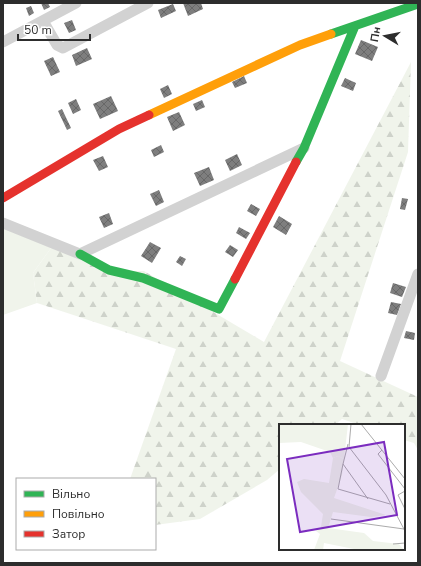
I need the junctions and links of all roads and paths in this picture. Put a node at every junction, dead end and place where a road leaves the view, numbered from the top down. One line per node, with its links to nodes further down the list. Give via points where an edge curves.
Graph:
1 (76, 3): 4 (street)
2 (148, 3): 4 (street, via 63,48 57,45)
3 (418, 4): 5 (street)
4 (43, 21): 6 (street)
5 (355, 26): 7 (street); 8 (street, via 300,45 119,129)
6 (3, 42)
7 (304, 148): 10 (street); 10 (street, via 219,309 143,278 109,270)
8 (3, 198)
9 (3, 223): 10 (street)
10 (80, 254)
11 (418, 274): 12 (street)
12 (381, 376)

